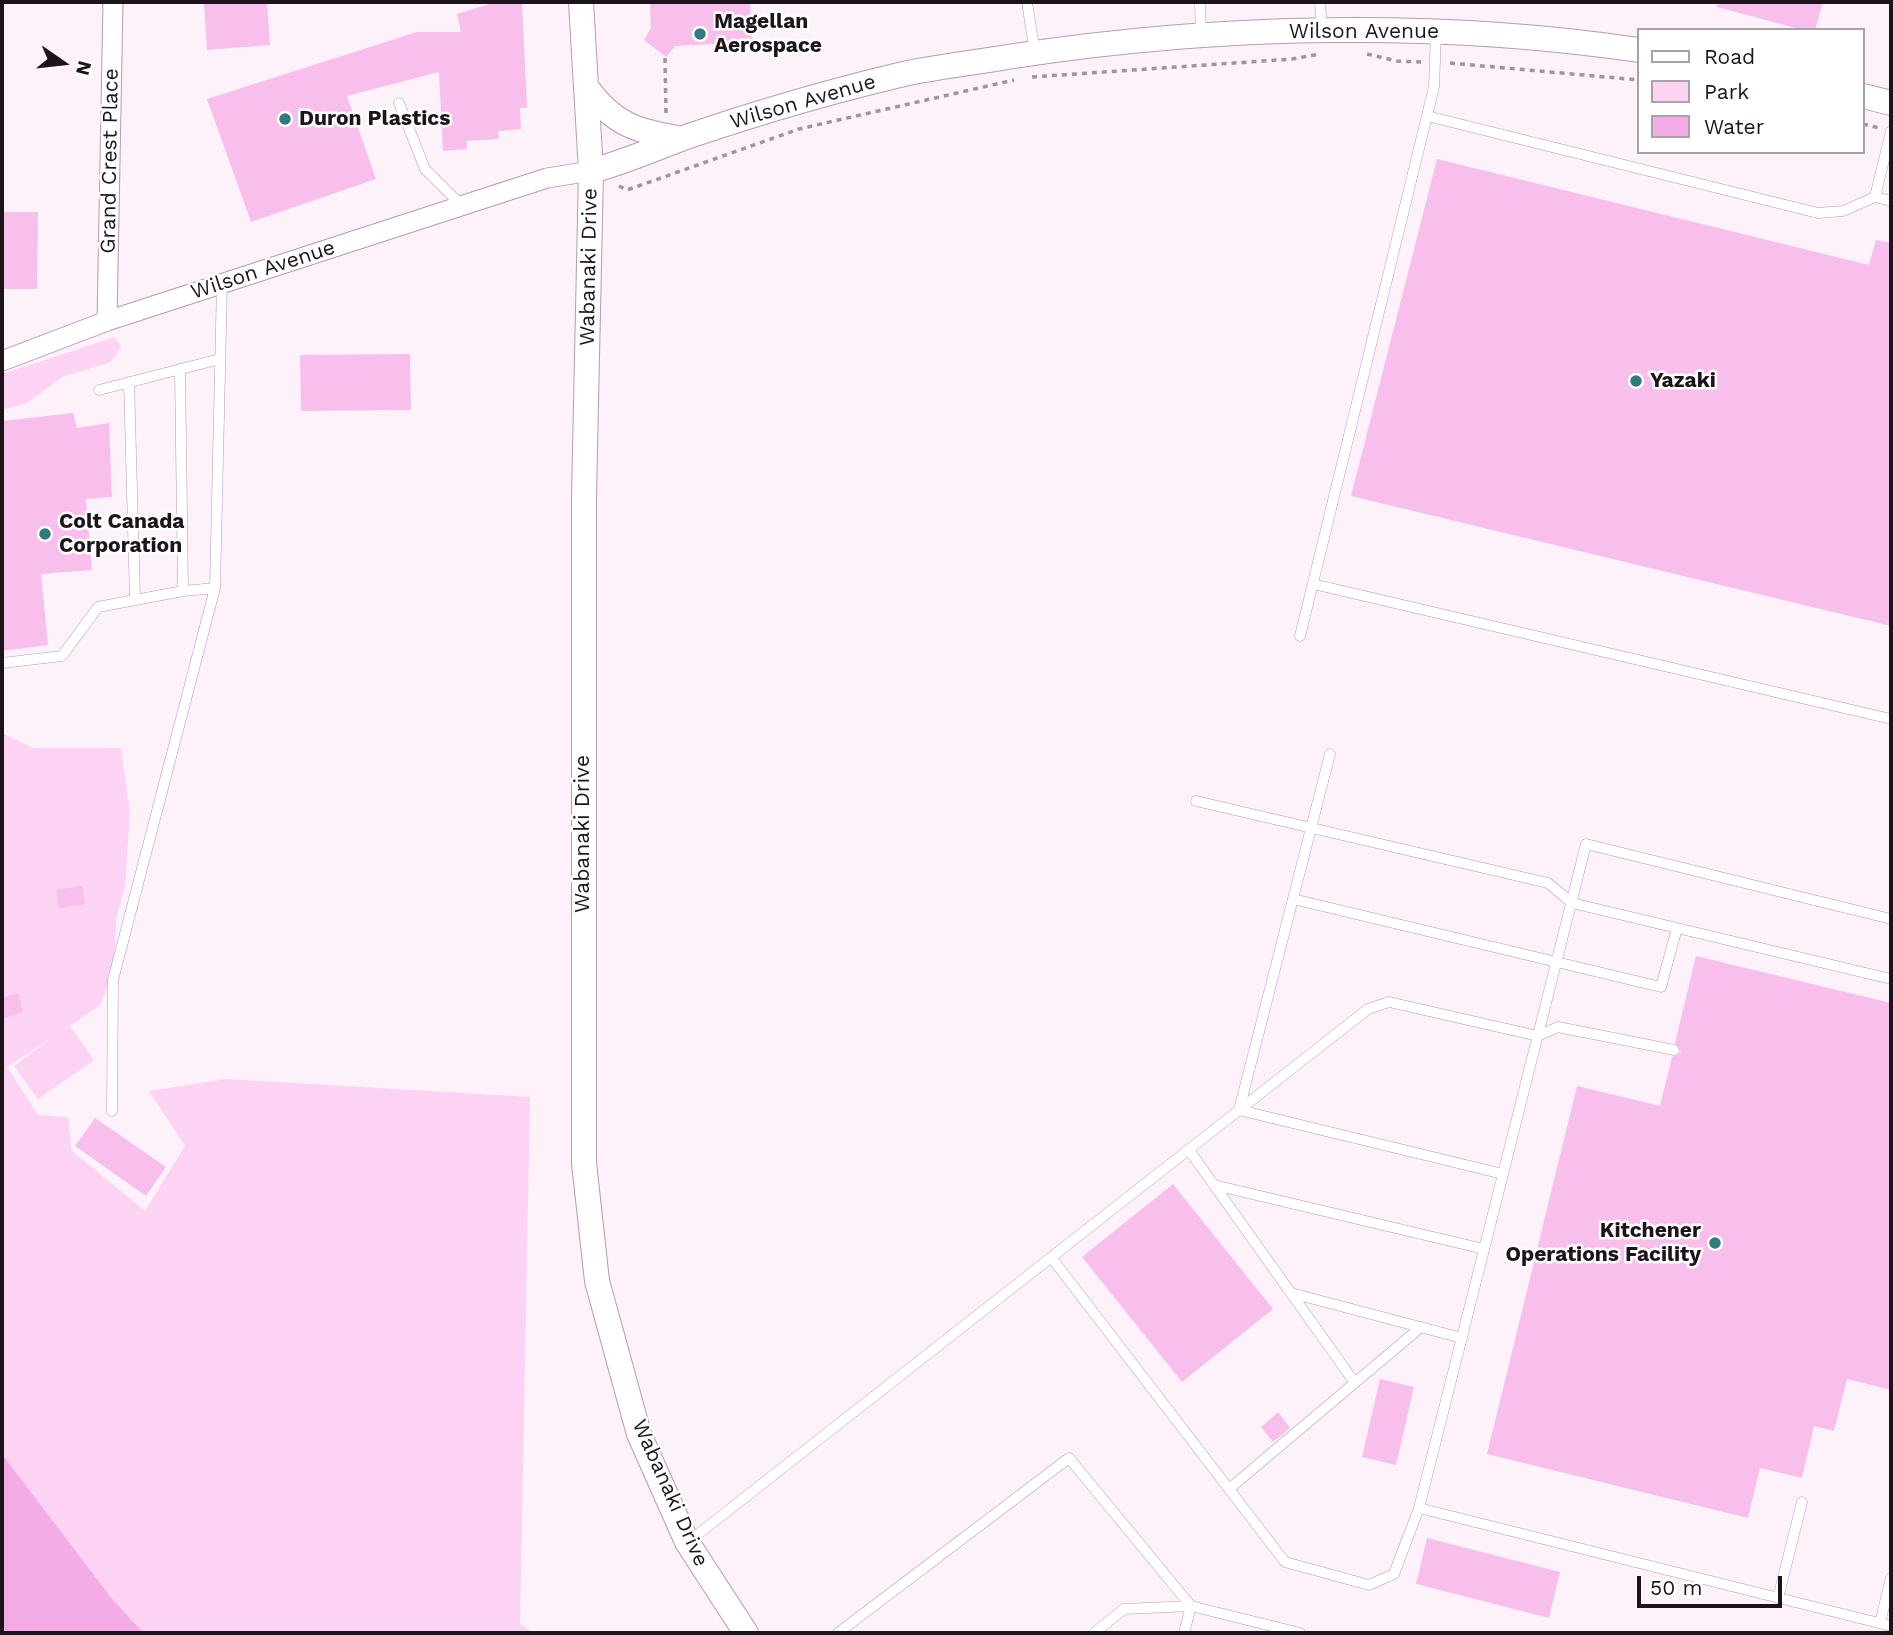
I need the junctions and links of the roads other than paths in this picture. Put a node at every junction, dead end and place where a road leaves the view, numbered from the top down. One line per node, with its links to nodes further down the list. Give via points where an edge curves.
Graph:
1 (113, 2): 23 (street, Grand Crest Place)
2 (582, 2): 11 (street, Wabanaki Drive)
3 (1027, 2): 10 (lane)
4 (1199, 2): 7 (lane)
5 (1320, 2): 8 (lane)
6 (1436, 33): 8 (street, Wilson Avenue); 9 (street, Wilson Avenue); 15 (lane, via 1434,87)
7 (1201, 37): 8 (street, Wilson Avenue); 10 (street, Wilson Avenue)
8 (1327, 43)
9 (1638, 50)
10 (1035, 53): 17 (street, Wilson Avenue, via 911,73 787,104)
11 (587, 88): 17 (street, via 605,113 635,130); 18 (street, Wabanaki Drive)
12 (1865, 96): 14 (street)
13 (399, 103): 21 (lane, via 425,169)
14 (1891, 103)
15 (1427, 116): 19 (lane, via 1818,214 1843,211); 29 (lane)
16 (1891, 131): 19 (lane)
17 (681, 139): 18 (street, Wilson Avenue)
18 (591, 171): 21 (street, Wilson Avenue, via 547,178); 61 (street, Wabanaki Drive, via 584,511 584,1163 597,1281 639,1433)
19 (1875, 197): 20 (lane)
20 (1891, 201)
21 (461, 205): 22 (street, Wilson Avenue)
22 (222, 283): 23 (street, Wilson Avenue); 24 (lane)
23 (107, 321): 25 (street, Wilson Avenue)
24 (220, 359): 26 (lane); 30 (lane)
25 (2, 361)
26 (180, 369): 27 (lane); 31 (lane)
27 (129, 382): 28 (lane); 32 (lane)
28 (99, 390)
29 (1313, 584): 33 (lane); 35 (lane)
30 (215, 588): 31 (lane); 48 (lane, via 113,980)
31 (183, 591): 32 (lane)
32 (135, 599): 34 (lane, via 98,607 62,656)
33 (1300, 636)
34 (2, 663)
35 (1891, 719)
36 (1330, 754): 38 (lane)
37 (1196, 801): 38 (lane)
38 (1311, 828): 39 (lane); 40 (lane, via 1548,883)
39 (1293, 899): 43 (lane); 47 (lane)
40 (1572, 903): 41 (lane, via 1586,844); 42 (lane); 43 (lane)
41 (1891, 919)
42 (1677, 928): 43 (lane, via 1661,987); 44 (lane)
43 (1557, 962): 45 (lane)
44 (1891, 979)
45 (1538, 1036): 46 (lane, via 1558,1027); 47 (lane, via 1389,1002 1368,1009); 50 (lane)
46 (1674, 1050)
47 (1239, 1110): 49 (lane); 50 (lane)
48 (111, 1111)
49 (1189, 1150): 51 (lane); 53 (lane)
50 (1503, 1174): 52 (lane)
51 (1214, 1185): 52 (lane); 54 (lane)
52 (1485, 1249): 56 (lane)
53 (1051, 1257): 58 (lane); 61 (lane)
54 (1291, 1293): 55 (lane); 57 (lane)
55 (1421, 1327): 56 (lane); 57 (lane)
56 (1462, 1338): 60 (lane)
57 (1354, 1383): 58 (lane)
58 (1229, 1489): 60 (lane, via 1286,1562 1369,1585 1394,1574)
59 (1802, 1502): 63 (lane)
60 (1419, 1508): 63 (lane)
61 (687, 1542): 67 (street, Wabanaki Drive)
62 (1891, 1578): 65 (lane)
63 (1778, 1598): 65 (lane)
64 (1191, 1606): 68 (lane, via 1069,1458); 69 (lane, via 1124,1609); 70 (lane); 71 (lane)
65 (1880, 1623): 66 (lane)
66 (1891, 1626)
67 (746, 1633)
68 (838, 1633)
69 (1094, 1633)
70 (1184, 1633)
71 (1300, 1633)

